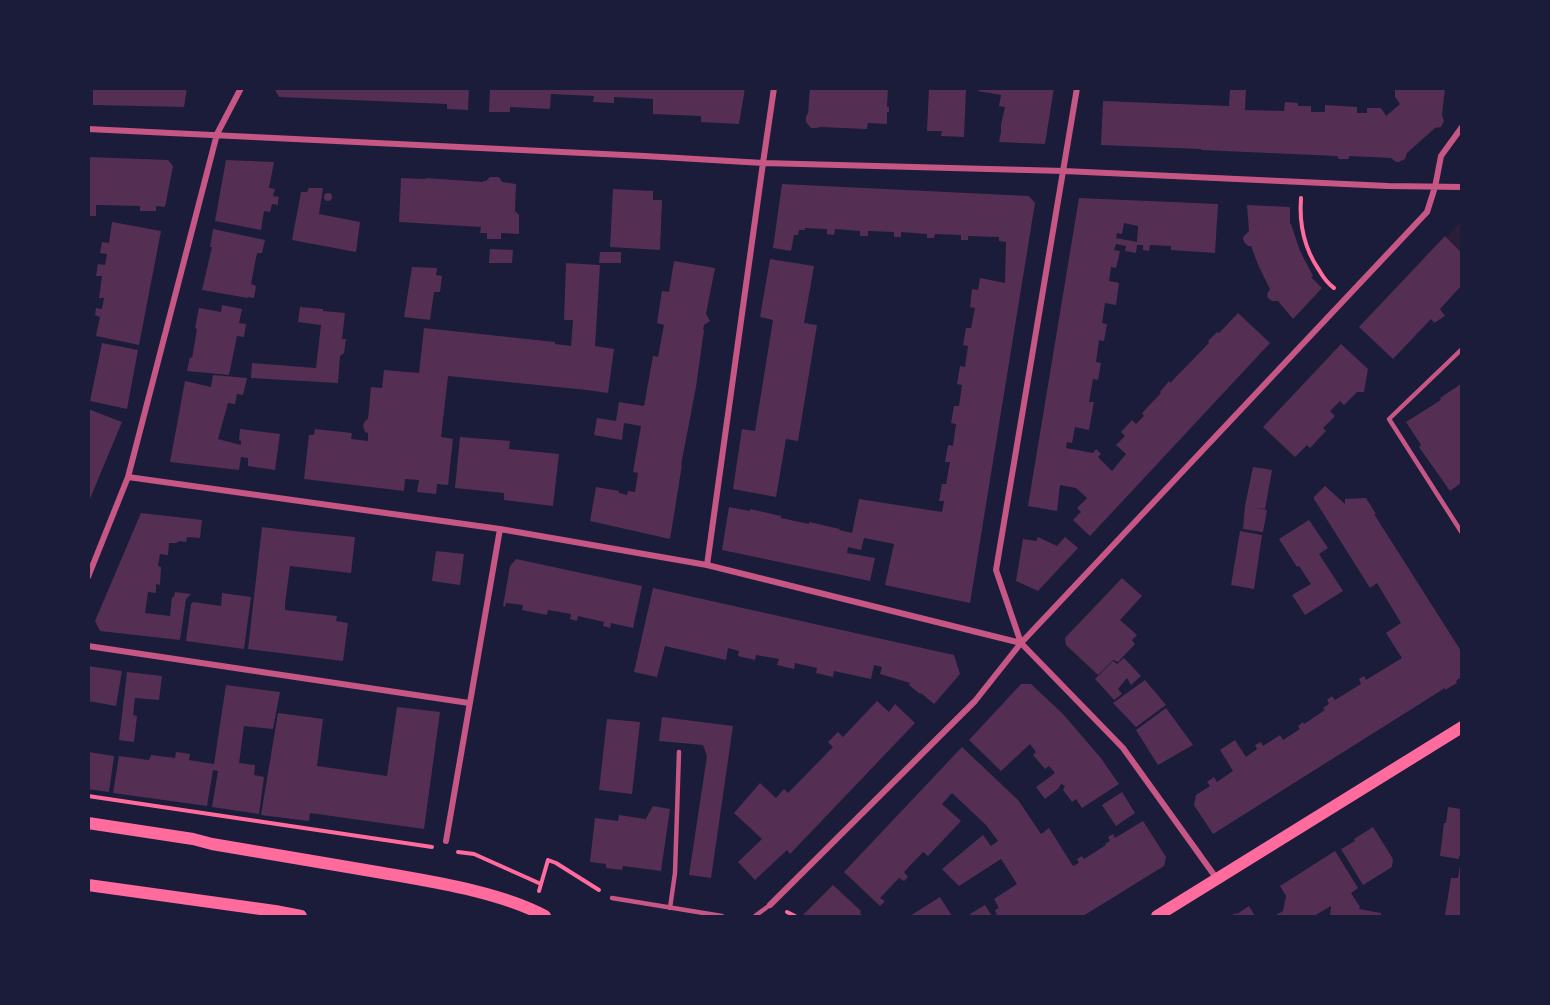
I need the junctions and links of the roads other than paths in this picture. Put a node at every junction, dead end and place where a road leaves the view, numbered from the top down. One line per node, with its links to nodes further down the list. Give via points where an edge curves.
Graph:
1 (242, 88): 6 (street)
2 (774, 88): 7 (street)
3 (1077, 88): 8 (street)
4 (1461, 127): 9 (street, via 1441,156)
5 (88, 129): 6 (street)
6 (217, 135): 7 (street); 12 (street)
7 (762, 163): 8 (street); 15 (street)
8 (1064, 171): 9 (street); 17 (street, via 996,570)
9 (1436, 187): 10 (street); 17 (street, via 1427,212)
10 (1461, 187)
11 (1461, 349): 14 (lane, via 1389,419)
12 (128, 477): 13 (street); 16 (street)
13 (500, 530): 15 (street); 19 (street)
14 (1461, 532)
15 (707, 565): 17 (street)
16 (88, 577)
17 (1021, 643): 24 (street, via 1123,748); 27 (street, via 975,701)
18 (88, 646): 19 (street)
19 (469, 703): 23 (street)
20 (1461, 727): 24 (main road)
21 (679, 752): 28 (lane)
22 (88, 823): 30 (main road, via 438,882 499,898)
23 (446, 841)
24 (1217, 879): 33 (main road)
25 (88, 885): 29 (main road)
26 (612, 898): 28 (lane)
27 (770, 905): 32 (lane)
28 (670, 908): 31 (lane)
29 (301, 916)
30 (545, 916)
31 (722, 916)
32 (755, 916)
33 (1157, 916)

